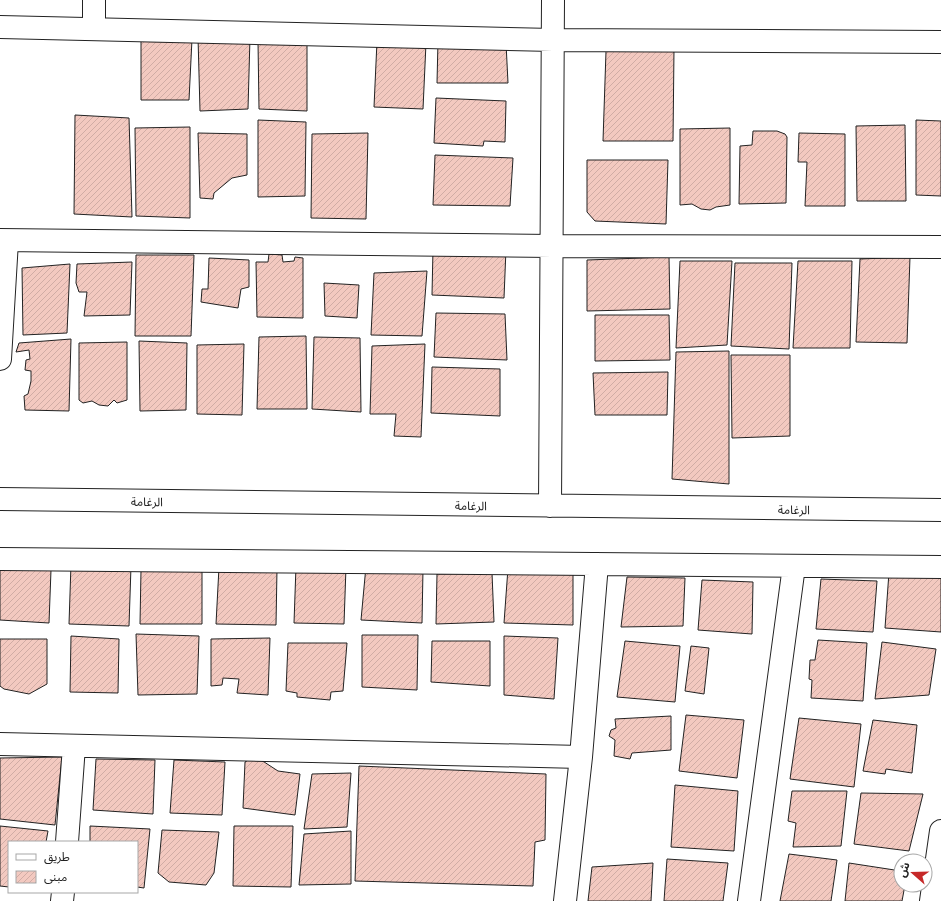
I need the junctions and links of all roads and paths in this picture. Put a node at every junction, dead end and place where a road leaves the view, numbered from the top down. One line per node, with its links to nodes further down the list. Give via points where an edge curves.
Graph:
1 (94, 0): 4 (street)
2 (553, 0): 5 (street)
3 (0, 27): 4 (street)
4 (94, 29): 5 (street)
5 (553, 40): 6 (street); 8 (street)
6 (941, 42)
7 (3, 240): 8 (street); 10 (street)
8 (552, 246): 9 (street); 12 (street)
9 (941, 247)
10 (0, 359)
11 (0, 499): 12 (street, الرغامة)
12 (550, 506): 13 (street, الرغامة)
13 (941, 510)
14 (0, 559): 15 (street)
15 (596, 564): 16 (street); 20 (street)
16 (794, 566): 17 (street); 24 (street)
17 (941, 567)
18 (0, 744): 19 (street)
19 (74, 746): 20 (street); 22 (street)
20 (581, 757): 23 (street)
21 (941, 831): 25 (street)
22 (67, 841)
23 (565, 901)
24 (748, 901)
25 (931, 901)

